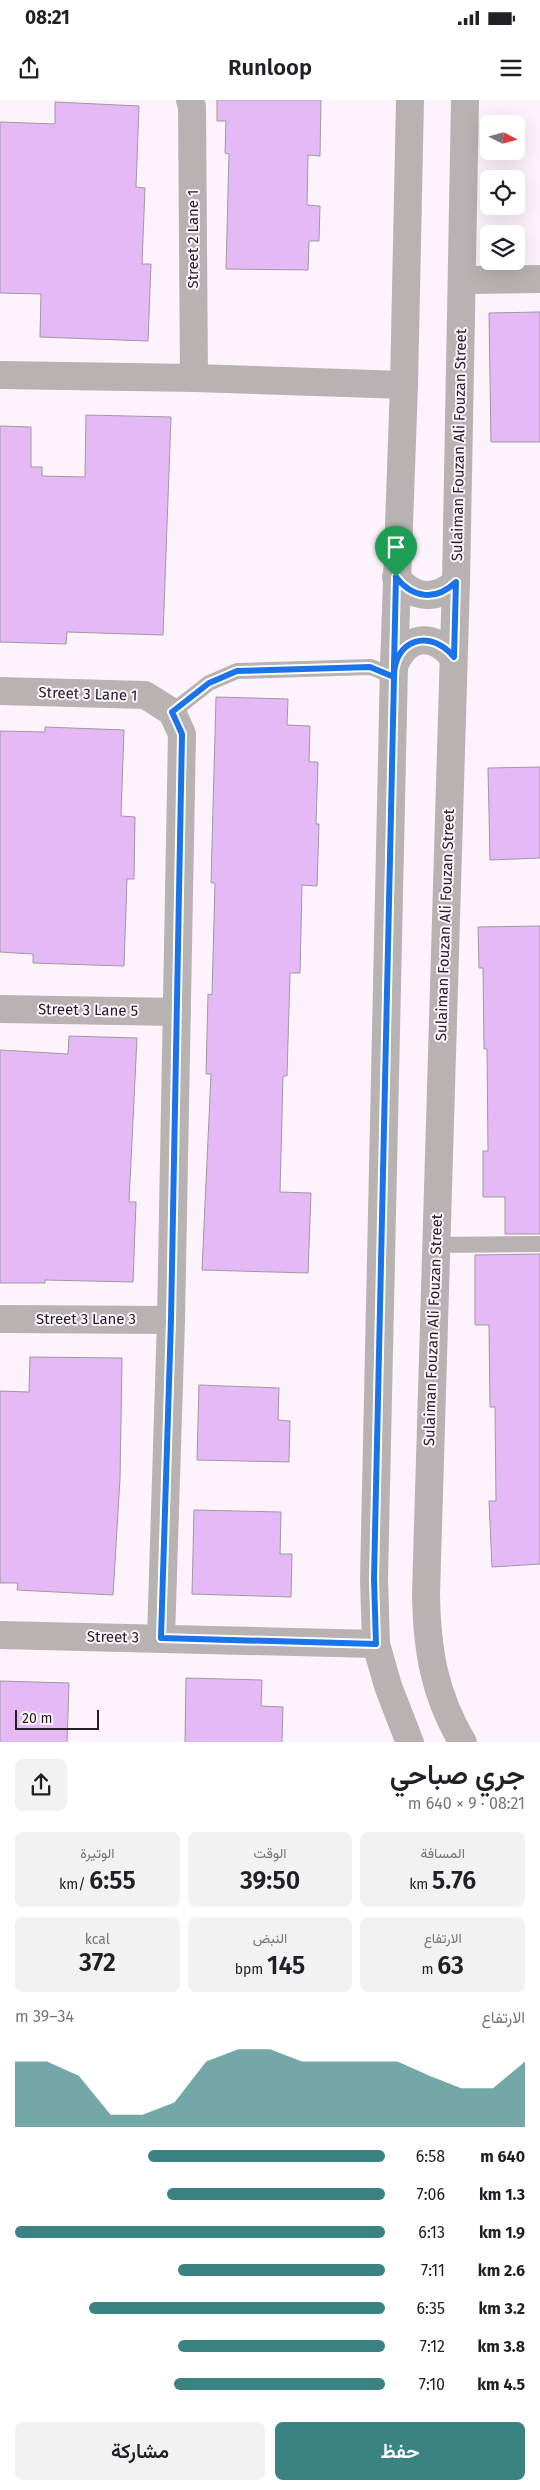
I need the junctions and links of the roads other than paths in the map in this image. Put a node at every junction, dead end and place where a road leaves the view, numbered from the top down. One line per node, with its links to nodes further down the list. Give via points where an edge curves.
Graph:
1 (190, 100): 7 (street, Street 2 Lane 1)
2 (410, 100): 8 (street)
3 (465, 100): 5 (street, Sulaiman Fouzan Ali Fouzan Street)
4 (540, 279): 5 (street)
5 (463, 280): 10 (street, Sulaiman Fouzan Ali Fouzan Street)
6 (0, 375): 7 (street)
7 (194, 378): 8 (street)
8 (404, 385): 9 (street)
9 (396, 577): 10 (street, via 404,587 425,596 442,593); 12 (street)
10 (456, 582): 11 (street, Sulaiman Fouzan Ali Fouzan Street)
11 (454, 657): 12 (street, via 437,642 416,641 399,654); 18 (street, Sulaiman Fouzan Ali Fouzan Street)
12 (394, 671): 14 (lane, via 370,667 237,671 209,683); 23 (street, via 374,1579)
13 (0, 691): 14 (street, Street 3 Lane 1, via 144,695)
14 (172, 712): 16 (street, via 182,734)
15 (0, 1009): 16 (street, Street 3 Lane 5)
16 (177, 1012): 20 (street)
17 (540, 1244): 18 (lane)
18 (435, 1245): 25 (street, Sulaiman Fouzan Ali Fouzan Street, via 426,1627 438,1690)
19 (0, 1319): 20 (street, Street 3 Lane 3)
20 (171, 1320): 22 (street)
21 (0, 1635): 22 (street, Street 3)
22 (161, 1638): 23 (street, Street 3)
23 (376, 1644): 24 (street)
24 (410, 1742)
25 (463, 1742)

